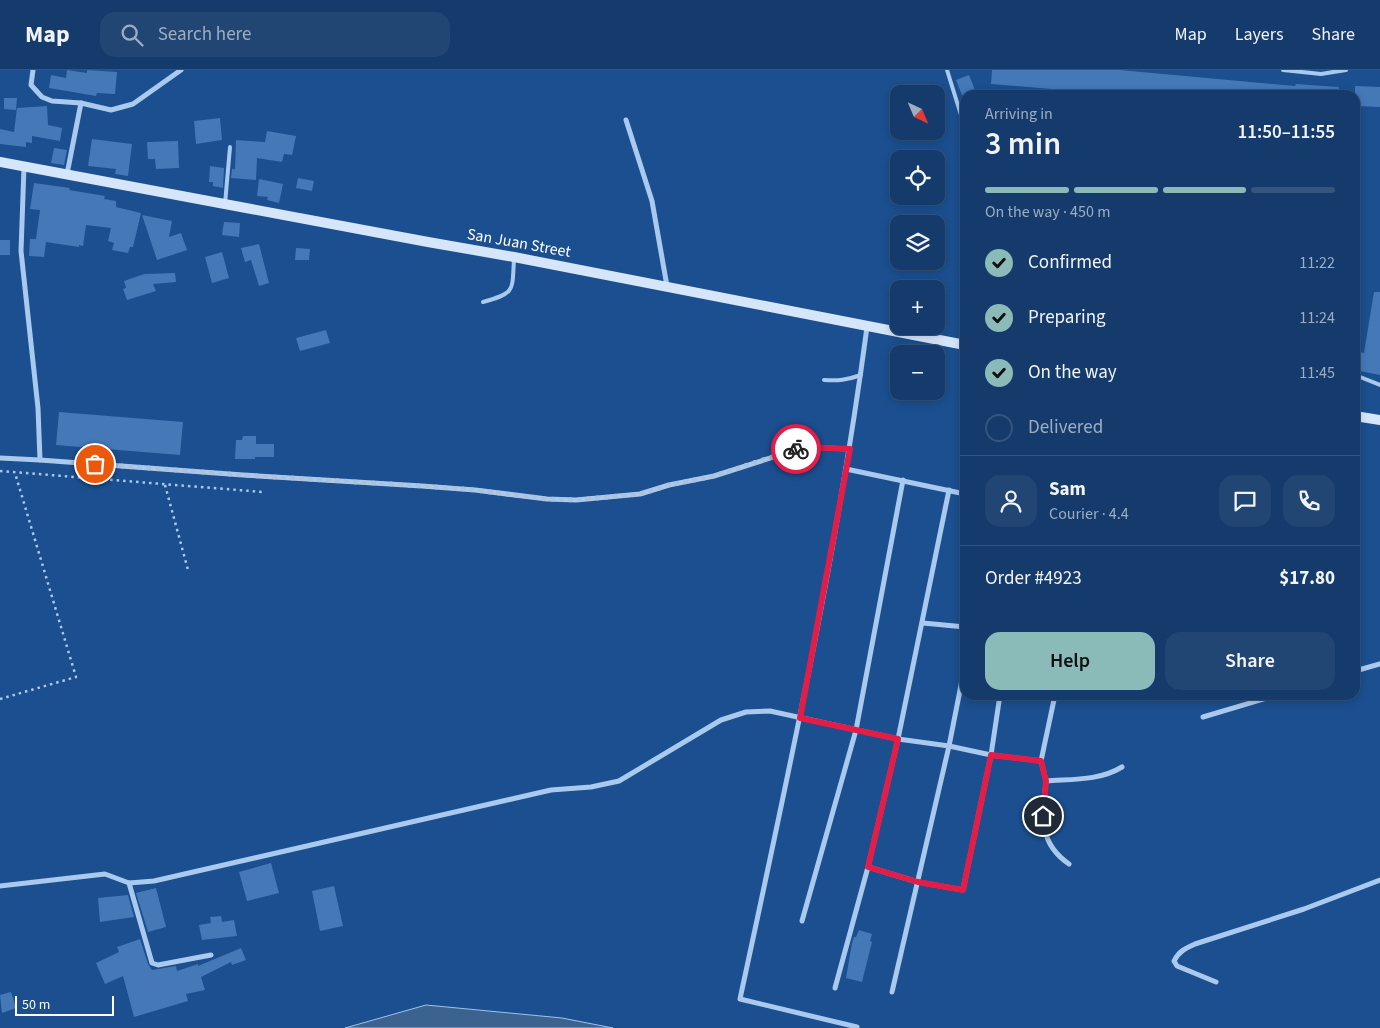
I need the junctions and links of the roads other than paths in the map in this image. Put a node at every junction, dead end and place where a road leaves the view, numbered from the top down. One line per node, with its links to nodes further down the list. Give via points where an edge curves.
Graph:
1 (33, 70): 6 (street, via 31,85 42,97)
2 (181, 70): 6 (street, via 133,104 111,110)
3 (947, 70): 7 (lane)
4 (1283, 70): 5 (lane, via 1321,74)
5 (1346, 70)
6 (81, 103): 12 (street)
7 (960, 112)
8 (626, 120): 15 (street, via 652,201)
9 (230, 147): 13 (lane)
10 (0, 162): 11 (main road, San Juan Street)
11 (24, 167): 12 (main road, San Juan Street); 27 (street, via 21,251 38,408)
12 (68, 174): 13 (main road, San Juan Street)
13 (225, 204): 14 (main road, San Juan Street)
14 (514, 257): 15 (main road, San Juan Street); 16 (lane, via 512,288 502,297)
15 (667, 287): 17 (main road, San Juan Street)
16 (483, 302)
17 (867, 327): 18 (main road, San Juan Street); 19 (street)
18 (960, 344)
19 (861, 375): 21 (lane, via 847,380); 25 (street)
20 (1360, 377): 22 (lane)
21 (824, 380)
22 (1380, 384)
23 (1360, 417): 24 (main road)
24 (1380, 419)
25 (850, 449): 27 (street, via 806,447 714,476 640,494 576,500 422,486); 28 (street)
26 (0, 458): 27 (street)
27 (40, 460)
28 (846, 469): 29 (street); 41 (street)
29 (903, 480): 30 (street); 42 (street)
30 (949, 490): 31 (street); 32 (street)
31 (960, 493)
32 (923, 623): 33 (street); 43 (street)
33 (960, 627)
34 (1380, 664): 35 (street)
35 (1360, 670)
36 (960, 690): 44 (street)
37 (999, 700): 45 (street)
38 (1054, 700): 46 (street)
39 (1260, 700): 40 (street)
40 (1204, 717)
41 (800, 718): 42 (street); 53 (street, via 770,711 746,712 721,720 619,781 552,790 154,881); 60 (street, via 740,999)
42 (856, 730): 43 (street); 55 (street)
43 (898, 739): 44 (street); 50 (street)
44 (949, 746): 45 (street); 52 (street)
45 (991, 755): 46 (street); 52 (street, via 963,890)
46 (1041, 761): 48 (street)
47 (1122, 767): 48 (street, via 1110,774)
48 (1046, 781): 49 (street, via 1045,832 1056,854)
49 (1069, 864)
50 (868, 867): 52 (street); 58 (street)
51 (1380, 880): 57 (street, via 1304,909 1195,944 1177,955 1174,961 1177,966)
52 (918, 882): 59 (street)
53 (128, 883): 54 (street, via 105,874); 56 (street, via 152,963 158,966)
54 (0, 886)
55 (802, 922)
56 (211, 955)
57 (1216, 982)
58 (835, 988)
59 (892, 992)
60 (857, 1027)

